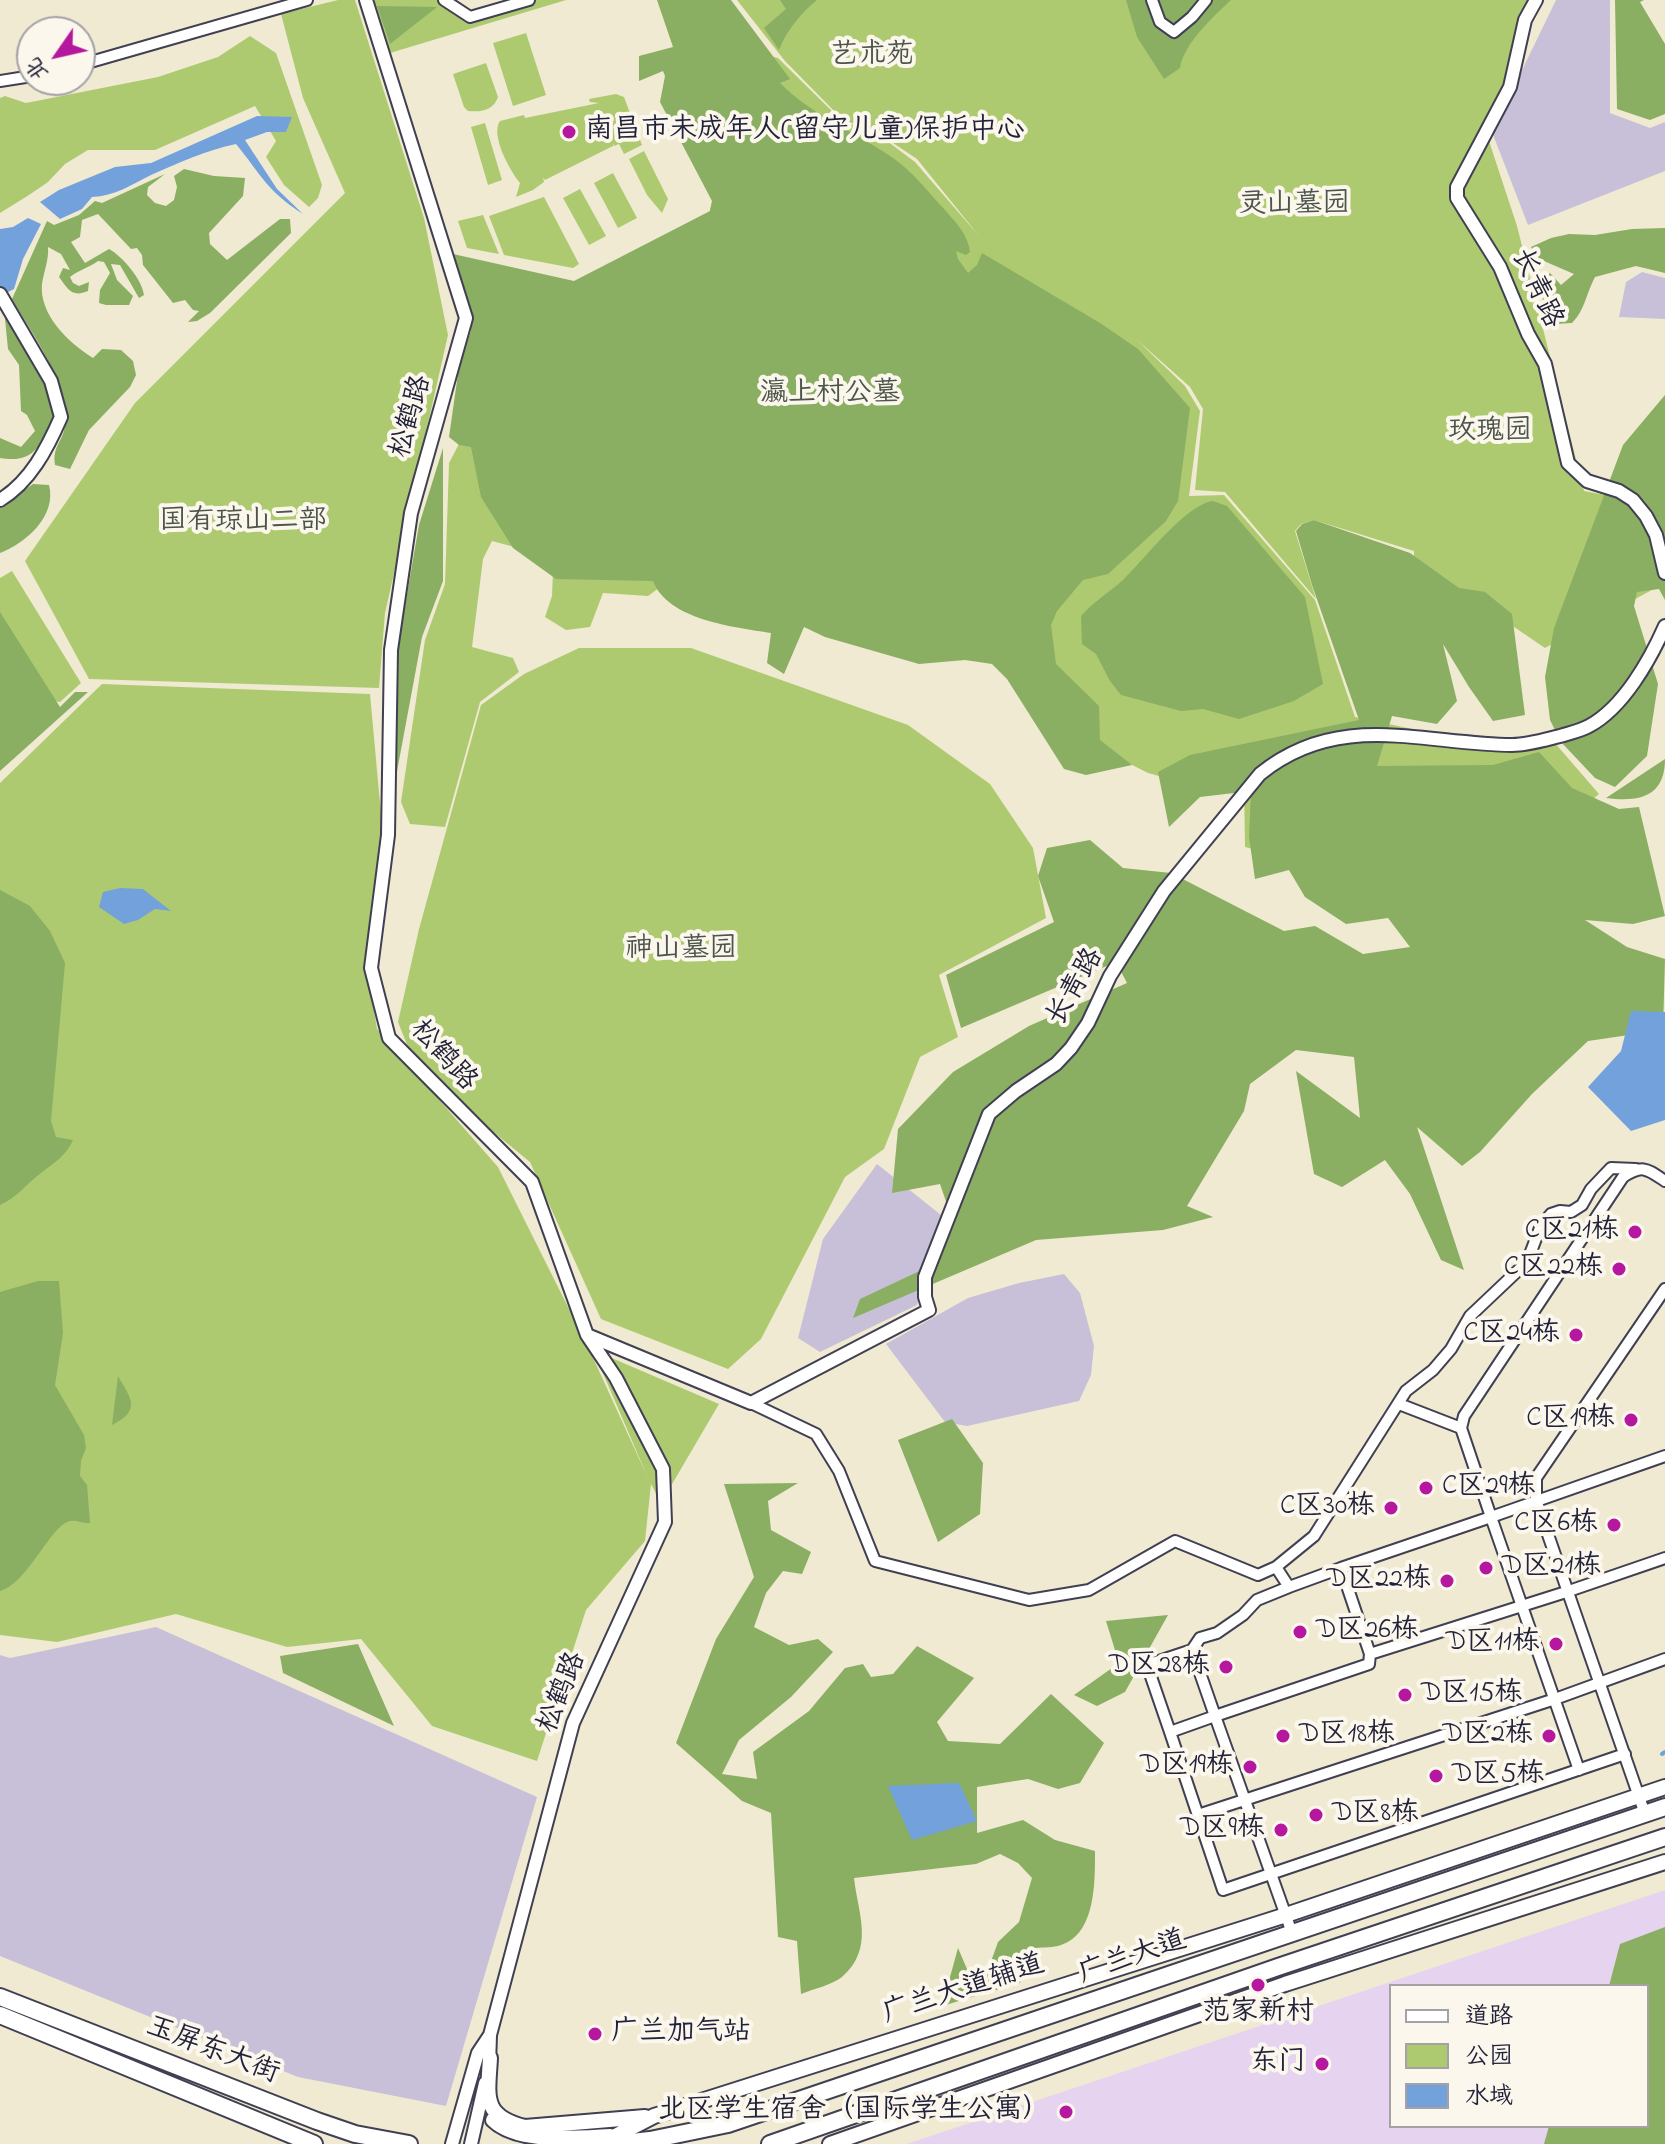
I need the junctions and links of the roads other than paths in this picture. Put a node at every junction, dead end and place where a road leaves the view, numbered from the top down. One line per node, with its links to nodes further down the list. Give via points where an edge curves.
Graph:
1 (307, 0): 8 (street)
2 (366, 0): 16 (street, 松鹤路, via 466,318 411,513 391,650 388,835 371,968 389,1038 532,1182)
3 (444, 0): 4 (street, via 470,17)
4 (529, 0)
5 (1152, 0): 6 (street, via 1160,22 1174,32)
6 (1206, 0)
7 (1536, 0): 11 (street, 长青路, via 1525,20 1510,87 1457,187 1457,198 1500,267 1545,364 1568,463 1587,481 1633,500 1656,535)
8 (96, 60)
9 (0, 294): 10 (street, via 51,381 61,417 38,462 15,491)
10 (0, 500)
11 (1665, 573)
12 (1665, 626): 17 (street, 长青路, via 1629,689 1590,726 1513,745 1399,734 1337,737 1279,759 1260,774 1164,891 1071,1048 989,1114 925,1277 929,1310)
13 (1636, 1169): 14 (street, via 1647,1169); 18 (street, via 1611,1168 1576,1210 1551,1214 1527,1262 1470,1316 1451,1349 1413,1383); 19 (street, via 1623,1177)
14 (1665, 1181)
15 (1665, 1289): 21 (street, via 1536,1478)
16 (587, 1335): 17 (street); 51 (street, 松鹤路, via 659,1456 665,1522 573,1723)
17 (751, 1403): 24 (street, via 816,1434 839,1471 875,1561 1029,1600 1089,1590 1175,1541 1258,1575)
18 (1399, 1404): 19 (street); 24 (street, via 1314,1536)
19 (1461, 1428): 22 (street)
20 (1665, 1456): 21 (street)
21 (1536, 1500): 22 (street); 27 (street)
22 (1491, 1517): 25 (street); 28 (street)
23 (1665, 1558): 27 (street)
24 (1276, 1567): 26 (street)
25 (1341, 1568): 26 (street); 30 (street)
26 (1289, 1587): 29 (street, via 1257,1600 1217,1633 1200,1638)
27 (1566, 1592): 28 (street); 32 (street)
28 (1522, 1606): 30 (street); 33 (street)
29 (1192, 1650): 34 (street); 35 (street, via 1147,1665)
30 (1370, 1654): 34 (street, via 1369,1664)
31 (1665, 1659): 32 (street)
32 (1598, 1684): 33 (street); 36 (street)
33 (1555, 1699): 37 (street); 40 (street)
34 (1215, 1716): 35 (street); 40 (street)
35 (1170, 1732): 43 (street)
36 (1625, 1754): 37 (street); 39 (street)
37 (1579, 1770): 46 (street)
38 (1665, 1787): 39 (main road, 广兰大道辅道)
39 (1639, 1796): 42 (street); 47 (main road, 广兰大道辅道)
40 (1245, 1800): 43 (street); 46 (street)
41 (1665, 1807): 42 (main road, 广兰大道)
42 (1645, 1814): 48 (main road, 广兰大道)
43 (1198, 1815): 46 (street, via 1223,1890)
44 (1665, 1837): 61 (main road, 广兰大道)
45 (1665, 1862): 62 (main road, via 1285,1984)
46 (1271, 1874): 47 (street)
47 (1286, 1915): 48 (street); 54 (main road, 广兰大道辅道)
48 (1292, 1933): 55 (main road, 广兰大道, via 728,2124 650,2140)
49 (0, 1997): 57 (main road, 玉屏东大街, via 317,2121)
50 (0, 2015): 56 (main road, 玉屏东大街)
51 (490, 2035): 52 (street, 松鹤路); 58 (street, 松鹤路, via 478,2053)
52 (490, 2058): 53 (main road); 59 (street, 松鹤路)
53 (488, 2098): 54 (main road, via 497,2116 525,2127); 55 (main road, via 496,2125 526,2140)
54 (654, 2116): 55 (main road, 广兰大道辅道)
55 (615, 2140): 60 (main road, 广兰大道辅道)
56 (314, 2144)
57 (409, 2144)
58 (452, 2144)
59 (471, 2144)
60 (600, 2144)
61 (770, 2144)
62 (830, 2144)

